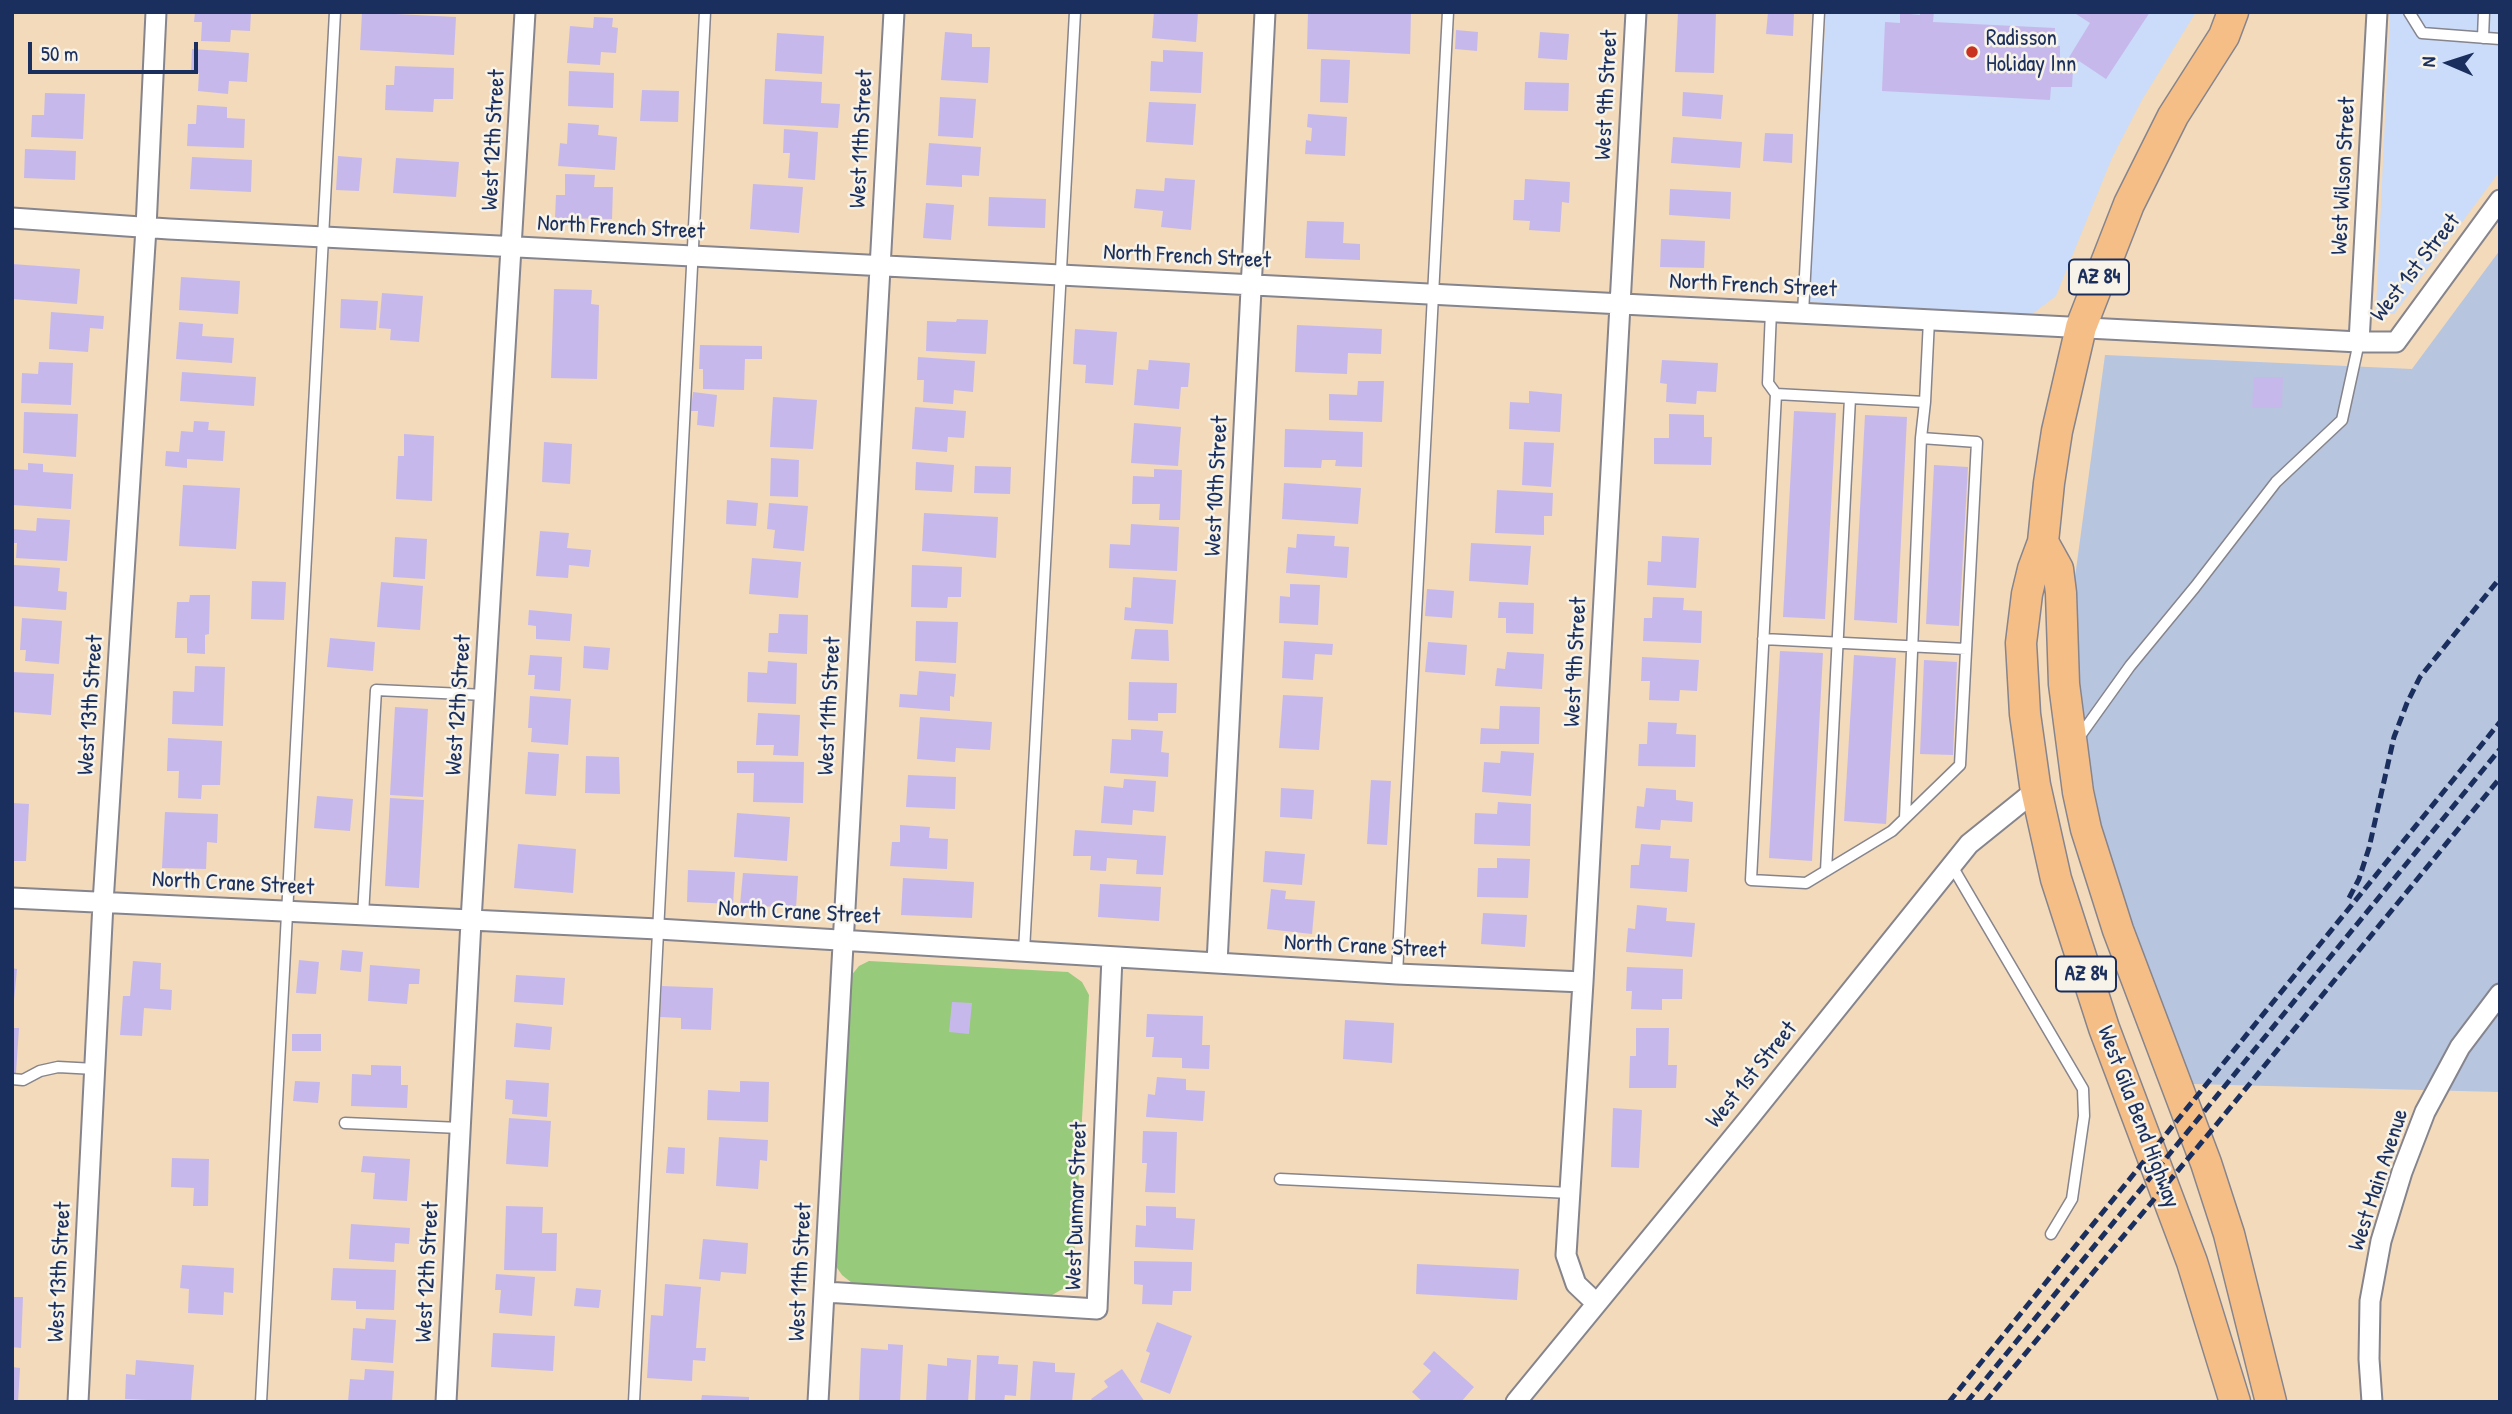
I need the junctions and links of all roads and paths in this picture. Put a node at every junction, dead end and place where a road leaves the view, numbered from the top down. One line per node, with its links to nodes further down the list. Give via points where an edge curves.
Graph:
1 (156, 12): 20 (street, West 13th Street)
2 (335, 12): 21 (lane)
3 (525, 12): 22 (street, West 12th Street)
4 (705, 12): 23 (lane)
5 (894, 12): 24 (street, West 11th Street)
6 (1075, 12): 25 (lane)
7 (1265, 12): 26 (street, West 10th Street)
8 (1448, 12): 27 (lane)
9 (1636, 12): 28 (street, West 9th Street)
10 (1819, 12): 30 (lane)
11 (2255, 12): 15 (main road, West Gila Bend Highway / AZ 84)
12 (2377, 12): 33 (street, West Wilson Street)
13 (2409, 12): 16 (lane, via 2422,33)
14 (2484, 12): 16 (lane)
15 (2228, 24): 32 (main road, West Gila Bend Highway / AZ 84, via 2151,159)
16 (2483, 38): 17 (lane)
17 (2500, 39)
18 (2500, 200): 33 (street, West 1st Street, via 2396,342)
19 (12, 218): 20 (street, North French Street)
20 (146, 228): 21 (street, North French Street); 50 (street, West 13th Street)
21 (323, 237): 22 (street, North French Street); 51 (lane)
22 (513, 247): 23 (street, North French Street); 43 (street, West 12th Street)
23 (693, 256): 24 (street, North French Street); 54 (lane)
24 (879, 266): 25 (street, North French Street); 55 (street, West 11th Street)
25 (1061, 275): 26 (street, North French Street); 56 (lane)
26 (1251, 285): 27 (street, North French Street); 58 (street, West 10th Street)
27 (1433, 294): 28 (street, North French Street); 59 (lane)
28 (1620, 304): 29 (street, North French Street); 60 (street, West 9th Street)
29 (1771, 311): 30 (street, North French Street); 34 (lane, via 1768,383)
30 (1803, 313): 31 (street, North French Street)
31 (1929, 320): 32 (street, North French Street); 36 (lane)
32 (2081, 327): 33 (street, North French Street); 38 (main road, West Gila Bend Highway / AZ 84, via 2057,431)
33 (2359, 342): 44 (lane, via 2342,420 2276,482)
34 (1776, 394): 35 (lane); 39 (lane)
35 (1850, 398): 36 (lane); 40 (lane)
36 (1925, 402): 37 (lane)
37 (1921, 438): 41 (lane); 42 (lane, via 1977,442)
38 (2043, 542): 44 (main road, West Gila Bend Highway / AZ 84, via 2058,569); 45 (main road, West Gila Bend Highway / AZ 84, via 2030,582 2021,643)
39 (1763, 639): 40 (lane); 48 (lane, via 1751,880 1806,883)
40 (1838, 643): 41 (lane); 48 (lane)
41 (1913, 648): 42 (lane); 46 (lane)
42 (1966, 649): 46 (lane, via 1960,765)
43 (485, 695): 52 (lane, via 376,690); 53 (street, West 12th Street)
44 (2072, 747): 78 (main road, West Gila Bend Highway / AZ 84, via 2098,873 2206,1163)
45 (2036, 790): 47 (street, West 1st Street, via 1969,844); 77 (main road, West Gila Bend Highway / AZ 84, via 2069,926 2192,1262)
46 (1905, 818): 48 (lane, via 1892,831)
47 (1952, 865): 68 (lane, via 2083,1089 2084,1116 2072,1199); 70 (street, West 1st Street)
48 (1826, 871)
49 (12, 898): 50 (street, North Crane Street)
50 (103, 903): 51 (street, North Crane Street); 62 (street, West 13th Street)
51 (287, 911): 52 (street, North Crane Street); 72 (lane)
52 (363, 915): 53 (street, North Crane Street)
53 (471, 921): 54 (street, North Crane Street); 65 (street, West 12th Street)
54 (658, 929): 55 (street, North Crane Street); 74 (lane)
55 (841, 940): 56 (street, North Crane Street); 69 (street, West 11th Street)
56 (1024, 951): 57 (street, North Crane Street)
57 (1112, 957): 58 (street, North Crane Street); 69 (street, West Dunmar Street, via 1097,1309)
58 (1217, 963): 59 (street, North Crane Street)
59 (1397, 974): 60 (street, North Crane Street)
60 (1583, 982): 67 (street, West 9th Street)
61 (2500, 994): 79 (street, West Main Avenue, via 2460,1047 2425,1112 2402,1172 2381,1241 2370,1301)
62 (95, 1069): 63 (lane, via 58,1067 23,1080); 71 (street, West 13th Street)
63 (12, 1079)
64 (345, 1123): 65 (lane)
65 (460, 1128): 73 (street, West 12th Street)
66 (1280, 1179): 67 (lane)
67 (1570, 1193): 70 (street, West 9th Street, via 1566,1255 1576,1284)
68 (2051, 1234)
69 (825, 1292): 75 (street, West 11th Street)
70 (1596, 1304): 76 (street, West 1st Street)
71 (78, 1402)
72 (261, 1402)
73 (446, 1402)
74 (634, 1402)
75 (818, 1402)
76 (1516, 1402)
77 (2235, 1402)
78 (2271, 1402)
79 (2372, 1402)

